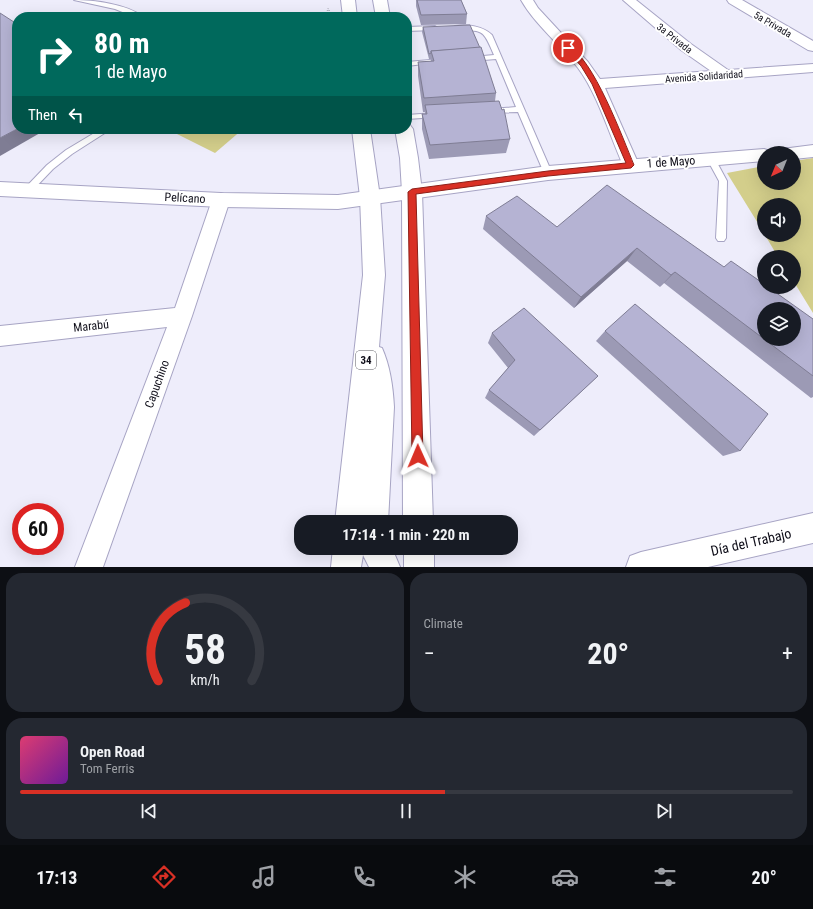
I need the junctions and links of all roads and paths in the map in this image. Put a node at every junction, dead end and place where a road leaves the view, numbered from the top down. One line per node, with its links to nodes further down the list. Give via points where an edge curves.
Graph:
1 (77, 0): 7 (lane, via 95,2)
2 (348, 0): 8 (main road)
3 (380, 0): 9 (main road)
4 (526, 0): 18 (street, via 583,65)
5 (629, 0): 17 (street, 3a Privada, via 686,47)
6 (733, 0): 11 (street, 5a Privada)
7 (129, 12)
8 (349, 12)
9 (382, 12)
10 (412, 29): 12 (lane, via 473,27 489,35)
11 (813, 47)
12 (498, 57): 13 (lane); 19 (lane)
13 (462, 60)
14 (440, 61): 15 (lane)
15 (412, 64)
16 (813, 68): 17 (street, Avenida Solidaridad)
17 (724, 74): 18 (street, Avenida Solidaridad)
18 (596, 84): 30 (street)
19 (521, 109): 20 (lane); 31 (lane)
20 (485, 112)
21 (442, 115): 22 (lane)
22 (412, 118)
23 (99, 134): 33 (lane, via 50,167)
24 (362, 134): 35 (main road, 34)
25 (405, 134): 34 (main road, via 410,158)
26 (813, 151): 27 (main road)
27 (801, 152)
28 (757, 156): 29 (main road, 1 de Mayo)
29 (711, 159): 30 (main road, 1 de Mayo); 37 (lane, via 723,181)
30 (631, 165): 31 (main road, 1 de Mayo)
31 (548, 173): 34 (main road, 1 de Mayo)
32 (0, 189): 33 (main road, Pelícano)
33 (28, 190): 36 (main road, Pelícano)
34 (412, 192): 35 (main road, Pelícano); 43 (main road)
35 (370, 197): 36 (main road, Pelícano, via 338,202); 40 (main road, 34, via 374,275)
36 (221, 200): 38 (street, Capuchino)
37 (721, 238)
38 (182, 316): 39 (street, Marabú); 48 (street, Capuchino)
39 (0, 336)
40 (368, 342): 41 (main road, 34); 42 (main road, via 376,368 381,407)
41 (351, 515)
42 (373, 515)
43 (418, 515)
44 (813, 528): 52 (main road, Día del Trabajo)
45 (347, 555): 49 (main road)
46 (379, 555): 50 (main road)
47 (419, 555): 51 (main road)
48 (89, 567)
49 (346, 567)
50 (385, 567)
51 (419, 567)
52 (641, 567)

